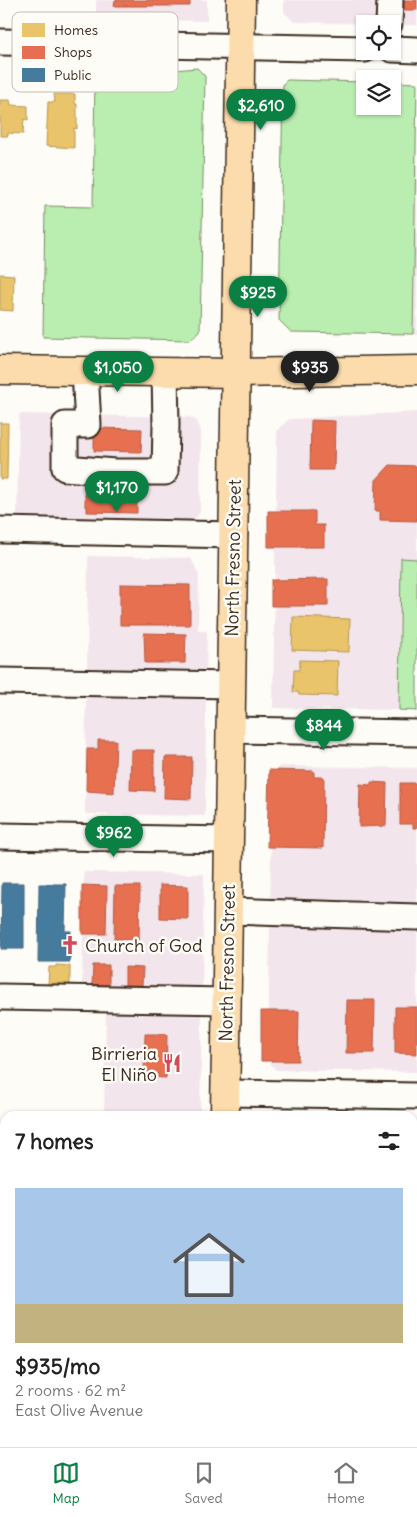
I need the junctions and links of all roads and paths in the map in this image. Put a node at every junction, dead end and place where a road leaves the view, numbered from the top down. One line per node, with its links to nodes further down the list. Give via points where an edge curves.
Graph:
1 (241, 0): 5 (main road, North Fresno Street)
2 (390, 0): 3 (street)
3 (389, 15)
4 (178, 46): 5 (street)
5 (240, 47): 6 (street); 13 (main road, North Fresno Street)
6 (356, 49)
7 (401, 49): 8 (street)
8 (417, 50)
9 (0, 370): 11 (main road)
10 (417, 370): 13 (main road)
11 (85, 371): 12 (main road); 12 (street, via 88,425 65,425 65,468 115,472 165,472)
12 (165, 372): 13 (main road)
13 (236, 373): 15 (main road, North Fresno Street)
14 (0, 530): 15 (street)
15 (234, 535): 17 (main road, North Fresno Street)
16 (0, 681): 17 (street)
17 (231, 685): 18 (main road, North Fresno Street)
18 (231, 730): 19 (street); 21 (main road, North Fresno Street)
19 (417, 733)
20 (0, 836): 21 (street)
21 (229, 840): 22 (main road, North Fresno Street)
22 (228, 911): 23 (street); 25 (main road, North Fresno Street)
23 (417, 917)
24 (0, 998): 25 (street)
25 (227, 1001): 27 (main road, North Fresno Street)
26 (417, 1096): 27 (street)
27 (225, 1104)

